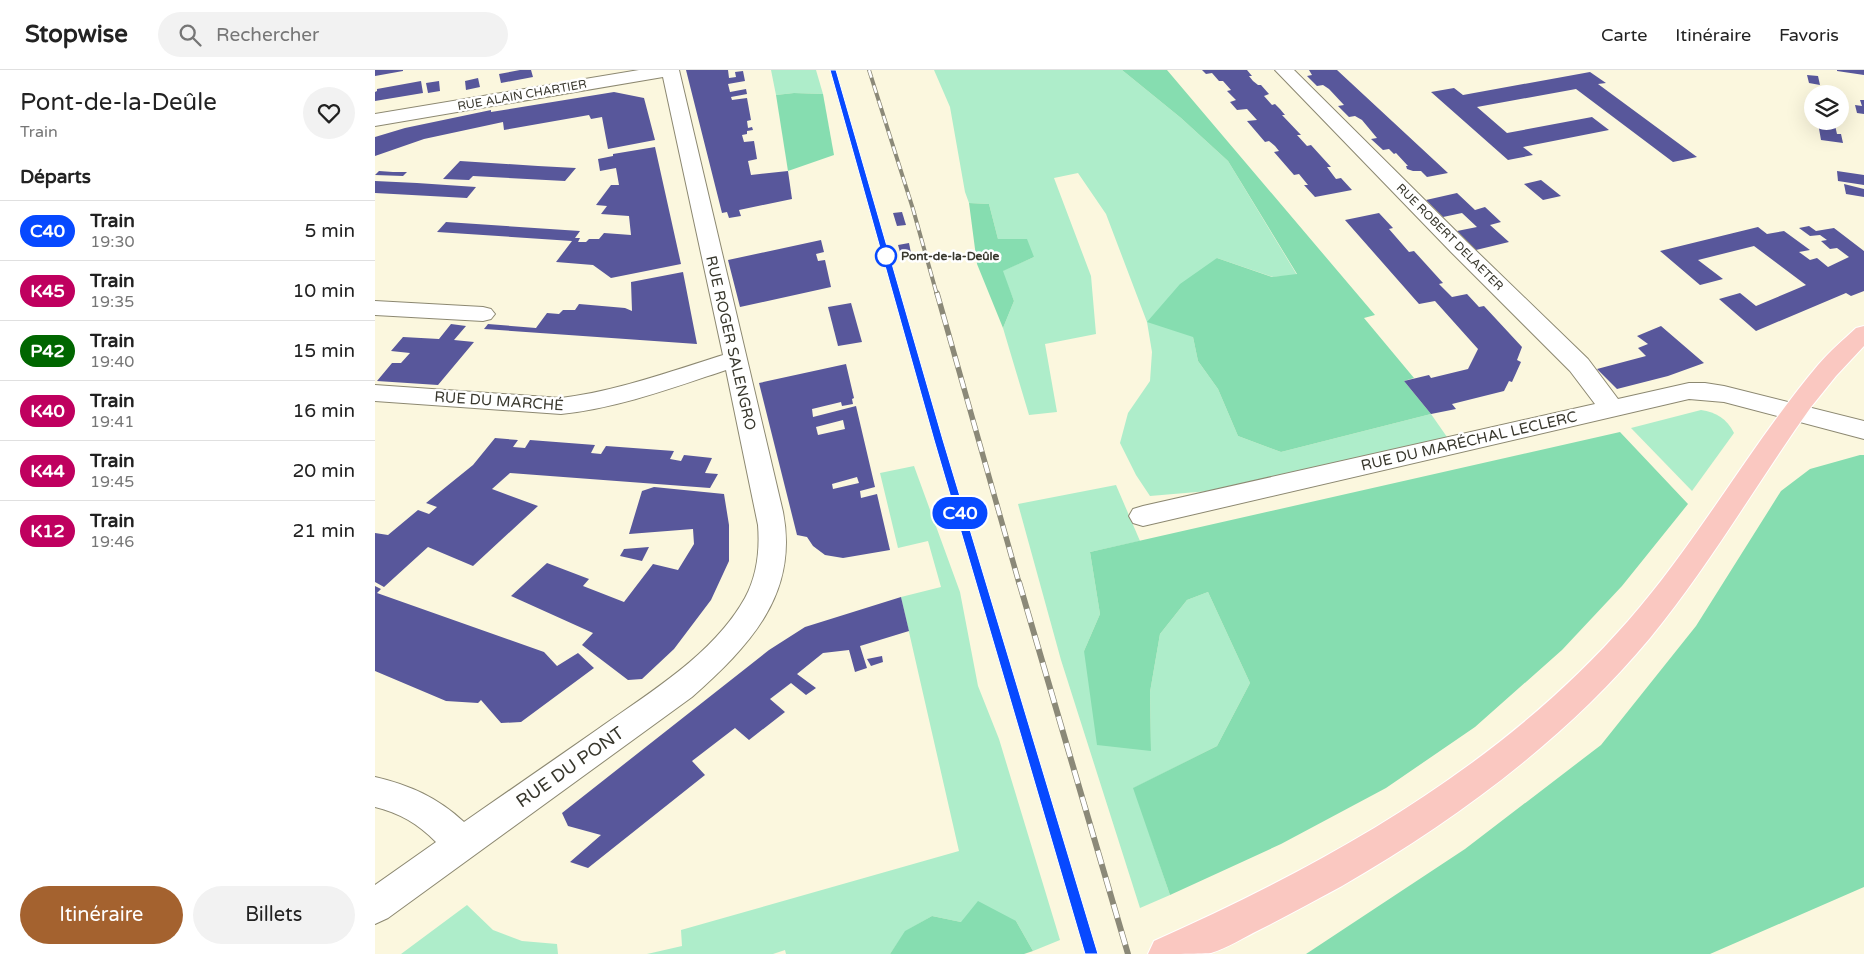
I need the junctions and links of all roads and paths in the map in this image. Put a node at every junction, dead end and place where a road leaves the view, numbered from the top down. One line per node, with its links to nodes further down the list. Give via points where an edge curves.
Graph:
1 (670, 70): 3 (street, RUE ALAIN CHARTIER); 7 (street, RUE ROGER SALENGRO)
2 (1284, 70): 9 (street, RUE ROBERT DELAETER, via 1579,365)
3 (375, 120)
4 (375, 308): 5 (street)
5 (483, 314)
6 (1864, 333): 10 (main road, via 1828,370)
7 (736, 359): 8 (street, RUE DU MARCHÉ, via 578,405); 13 (street, RUE ROGER SALENGRO, via 766,494 773,543 769,576)
8 (375, 393)
9 (1611, 408): 10 (street, RUE DU MARÉCHAL LECLERC, via 1669,394 1705,391); 12 (street, RUE DU MARÉCHAL LECLERC)
10 (1795, 412): 11 (street, RUE DU MARÉCHAL LECLERC); 17 (main road, via 1638,629 1556,715 1522,744 1406,829 1291,894)
11 (1864, 430)
12 (1143, 516)
13 (752, 613): 15 (street, RUE DU PONT, via 725,646 681,688)
14 (375, 792): 15 (street, via 415,804 433,815)
15 (462, 843): 16 (street, RUE DU PONT)
16 (375, 906)
17 (1167, 954)

